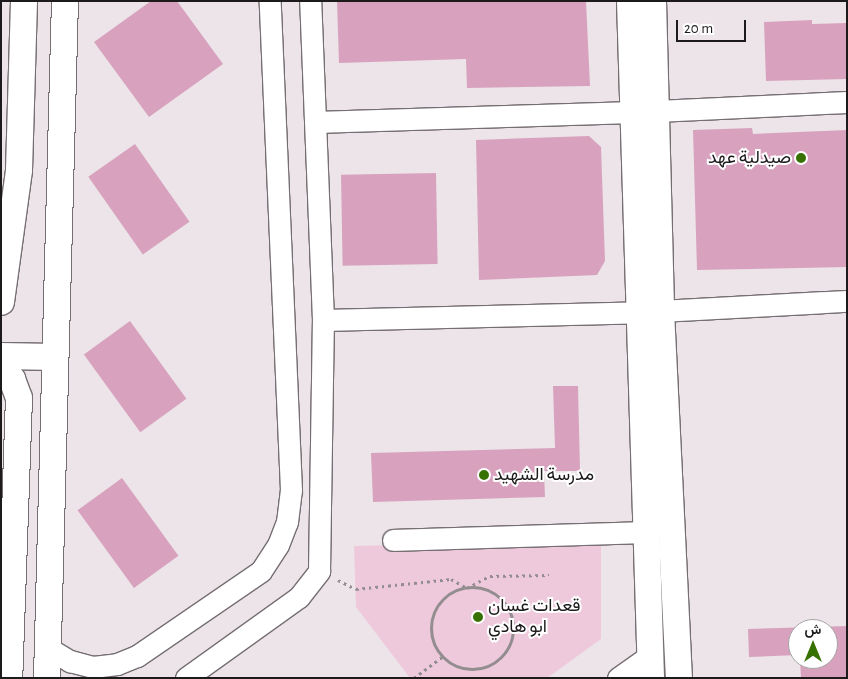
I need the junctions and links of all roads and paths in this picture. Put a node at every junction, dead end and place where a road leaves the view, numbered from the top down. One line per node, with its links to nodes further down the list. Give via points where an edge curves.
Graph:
1 (24, 1): 11 (street, via 19,170)
2 (65, 1): 15 (street)
3 (270, 1): 22 (street, via 291,490 287,522 261,571 137,656 117,664 93,667 70,661)
4 (310, 1): 9 (street)
5 (630, 1): 8 (street)
6 (653, 1): 8 (street)
7 (847, 102): 8 (street)
8 (644, 111): 9 (street); 12 (street)
9 (316, 122): 13 (street)
10 (847, 301): 12 (street)
11 (1, 302)
12 (651, 311): 13 (street); 17 (street); 30 (street)
13 (323, 320): 19 (street)
14 (1, 356): 15 (street)
15 (55, 357): 22 (street)
16 (1, 368): 25 (street, via 12,379 19,398)
17 (644, 532): 18 (street); 24 (street)
18 (393, 540)
19 (319, 571): 21 (path, via 356,589 451,579); 27 (street, via 299,597)
20 (549, 575): 21 (path, via 490,576)
21 (467, 588): 23 (path, via 444,598 431,620 434,646); 23 (path, via 494,594 504,604 512,623 510,644 502,656 478,669 464,668)
22 (48, 648): 26 (street)
23 (442, 656): 28 (path)
24 (650, 667): 29 (street)
25 (8, 678)
26 (47, 678)
27 (186, 678)
28 (414, 678)
29 (618, 678)
30 (679, 678)

